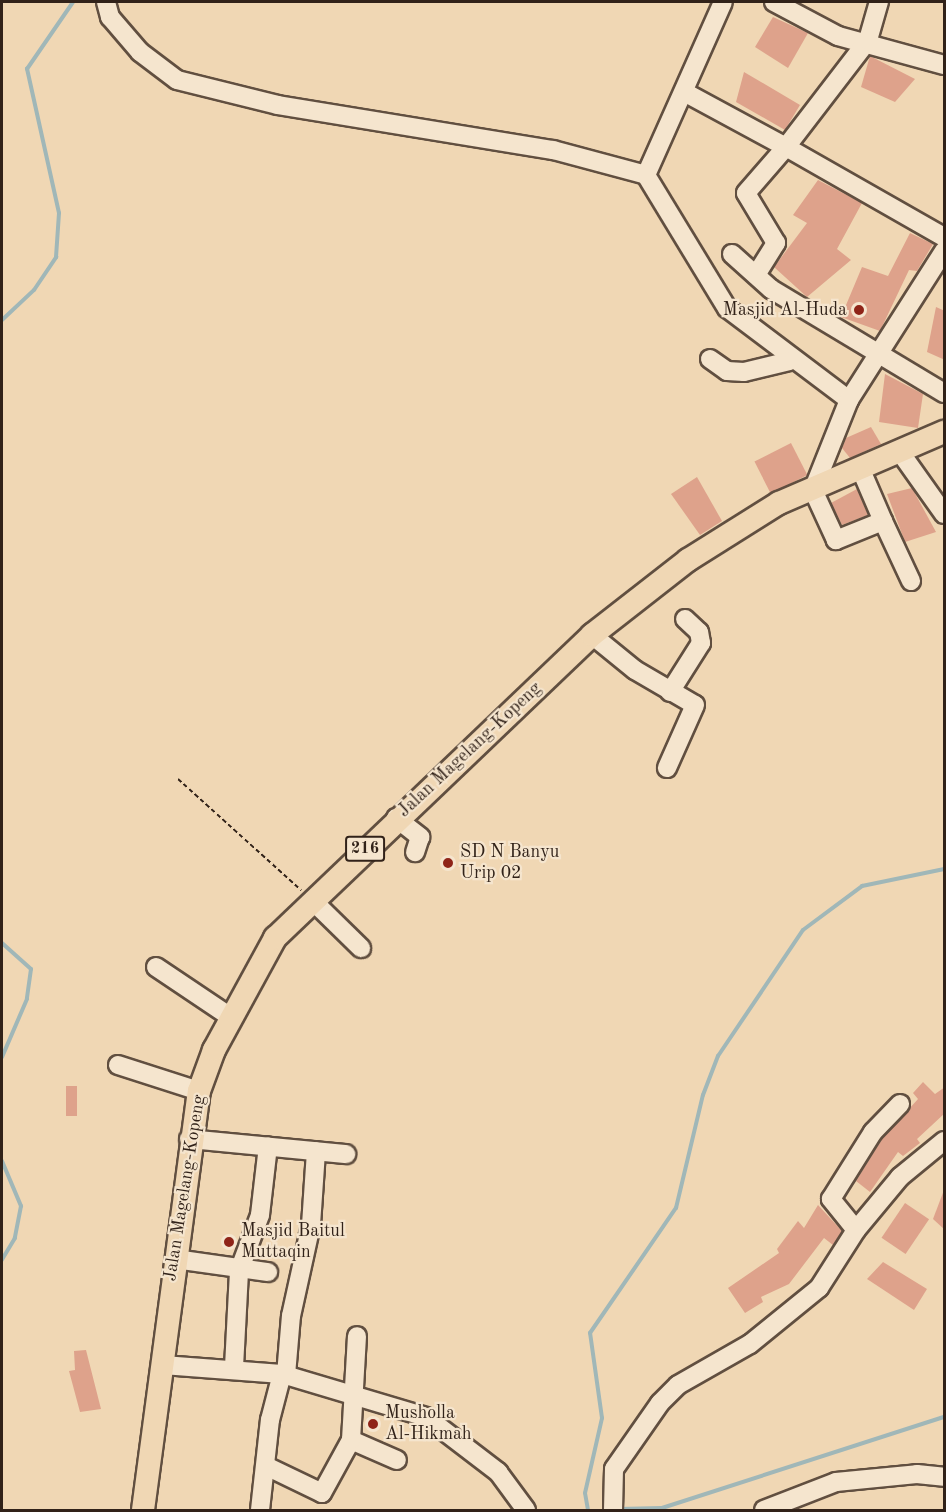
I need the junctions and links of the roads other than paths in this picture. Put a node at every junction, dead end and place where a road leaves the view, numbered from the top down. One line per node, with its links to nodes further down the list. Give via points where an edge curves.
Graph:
1 (723, 2): 7 (street)
2 (774, 2): 5 (street, via 838,36)
3 (879, 2): 5 (street)
4 (108, 9): 9 (street, via 156,70 177,80 278,105 553,150)
5 (868, 40): 6 (street); 8 (street)
6 (945, 65)
7 (686, 93): 8 (street); 9 (street)
8 (786, 147): 10 (street); 13 (street, via 746,193 776,243)
9 (646, 175): 16 (street, via 710,286 748,329)
10 (945, 237)
11 (945, 251): 14 (street)
12 (732, 254): 13 (street)
13 (756, 275): 14 (street)
14 (880, 352): 17 (street); 18 (street)
15 (710, 359): 16 (street, via 727,370 744,372)
16 (790, 361): 18 (street)
17 (945, 393)
18 (849, 400): 22 (street)
19 (945, 432): 20 (main road, Jalan Magelang-Kopeng / 216)
20 (900, 452): 21 (main road, Jalan Magelang-Kopeng / 216); 23 (street)
21 (861, 470): 22 (main road, Jalan Magelang-Kopeng / 216); 24 (street)
22 (813, 490): 24 (street, via 836,540); 27 (main road, Jalan Magelang-Kopeng / 216, via 735,528)
23 (945, 514)
24 (884, 521): 25 (street)
25 (911, 581)
26 (685, 619): 28 (street, via 699,632 701,644)
27 (591, 635): 28 (street); 30 (main road, Jalan Magelang-Kopeng / 216)
28 (670, 692): 29 (street, via 696,708)
29 (667, 768)
30 (396, 818): 31 (street, via 420,837); 32 (main road, Jalan Magelang-Kopeng / 216)
31 (415, 852)
32 (314, 902): 33 (street); 35 (main road, Jalan Magelang-Kopeng / 216, via 275,938)
33 (361, 948)
34 (156, 967): 35 (street)
35 (232, 1018): 37 (main road, Jalan Magelang-Kopeng / 216)
36 (118, 1065): 37 (street)
37 (199, 1090): 39 (main road, Jalan Magelang-Kopeng / 216)
38 (900, 1104): 44 (street, via 873,1132 831,1199)
39 (189, 1139): 41 (street); 45 (main road, Jalan Magelang-Kopeng / 216)
40 (945, 1141): 44 (street, via 900,1177)
41 (268, 1146): 42 (street); 46 (street, via 257,1225)
42 (316, 1151): 43 (street); 51 (street, via 312,1214 291,1316)
43 (346, 1154)
44 (856, 1230): 57 (street, via 819,1288 750,1344 678,1385 660,1403 614,1469)
45 (175, 1259): 46 (street); 49 (main road, Jalan Magelang-Kopeng / 216)
46 (239, 1271): 47 (street); 50 (street)
47 (267, 1272)
48 (357, 1336): 52 (street)
49 (163, 1365): 50 (street); 58 (main road, Jalan Magelang-Kopeng / 216)
50 (234, 1367): 51 (street)
51 (284, 1375): 52 (street); 55 (street)
52 (355, 1396): 53 (street); 60 (street, via 426,1417 465,1441 498,1472)
53 (351, 1440): 54 (street); 55 (street, via 322,1493)
54 (397, 1460)
55 (266, 1466): 59 (street)
56 (945, 1478): 61 (street, via 917,1474 836,1482)
57 (612, 1506)
58 (143, 1510)
59 (260, 1510)
60 (526, 1510)
61 (764, 1510)

